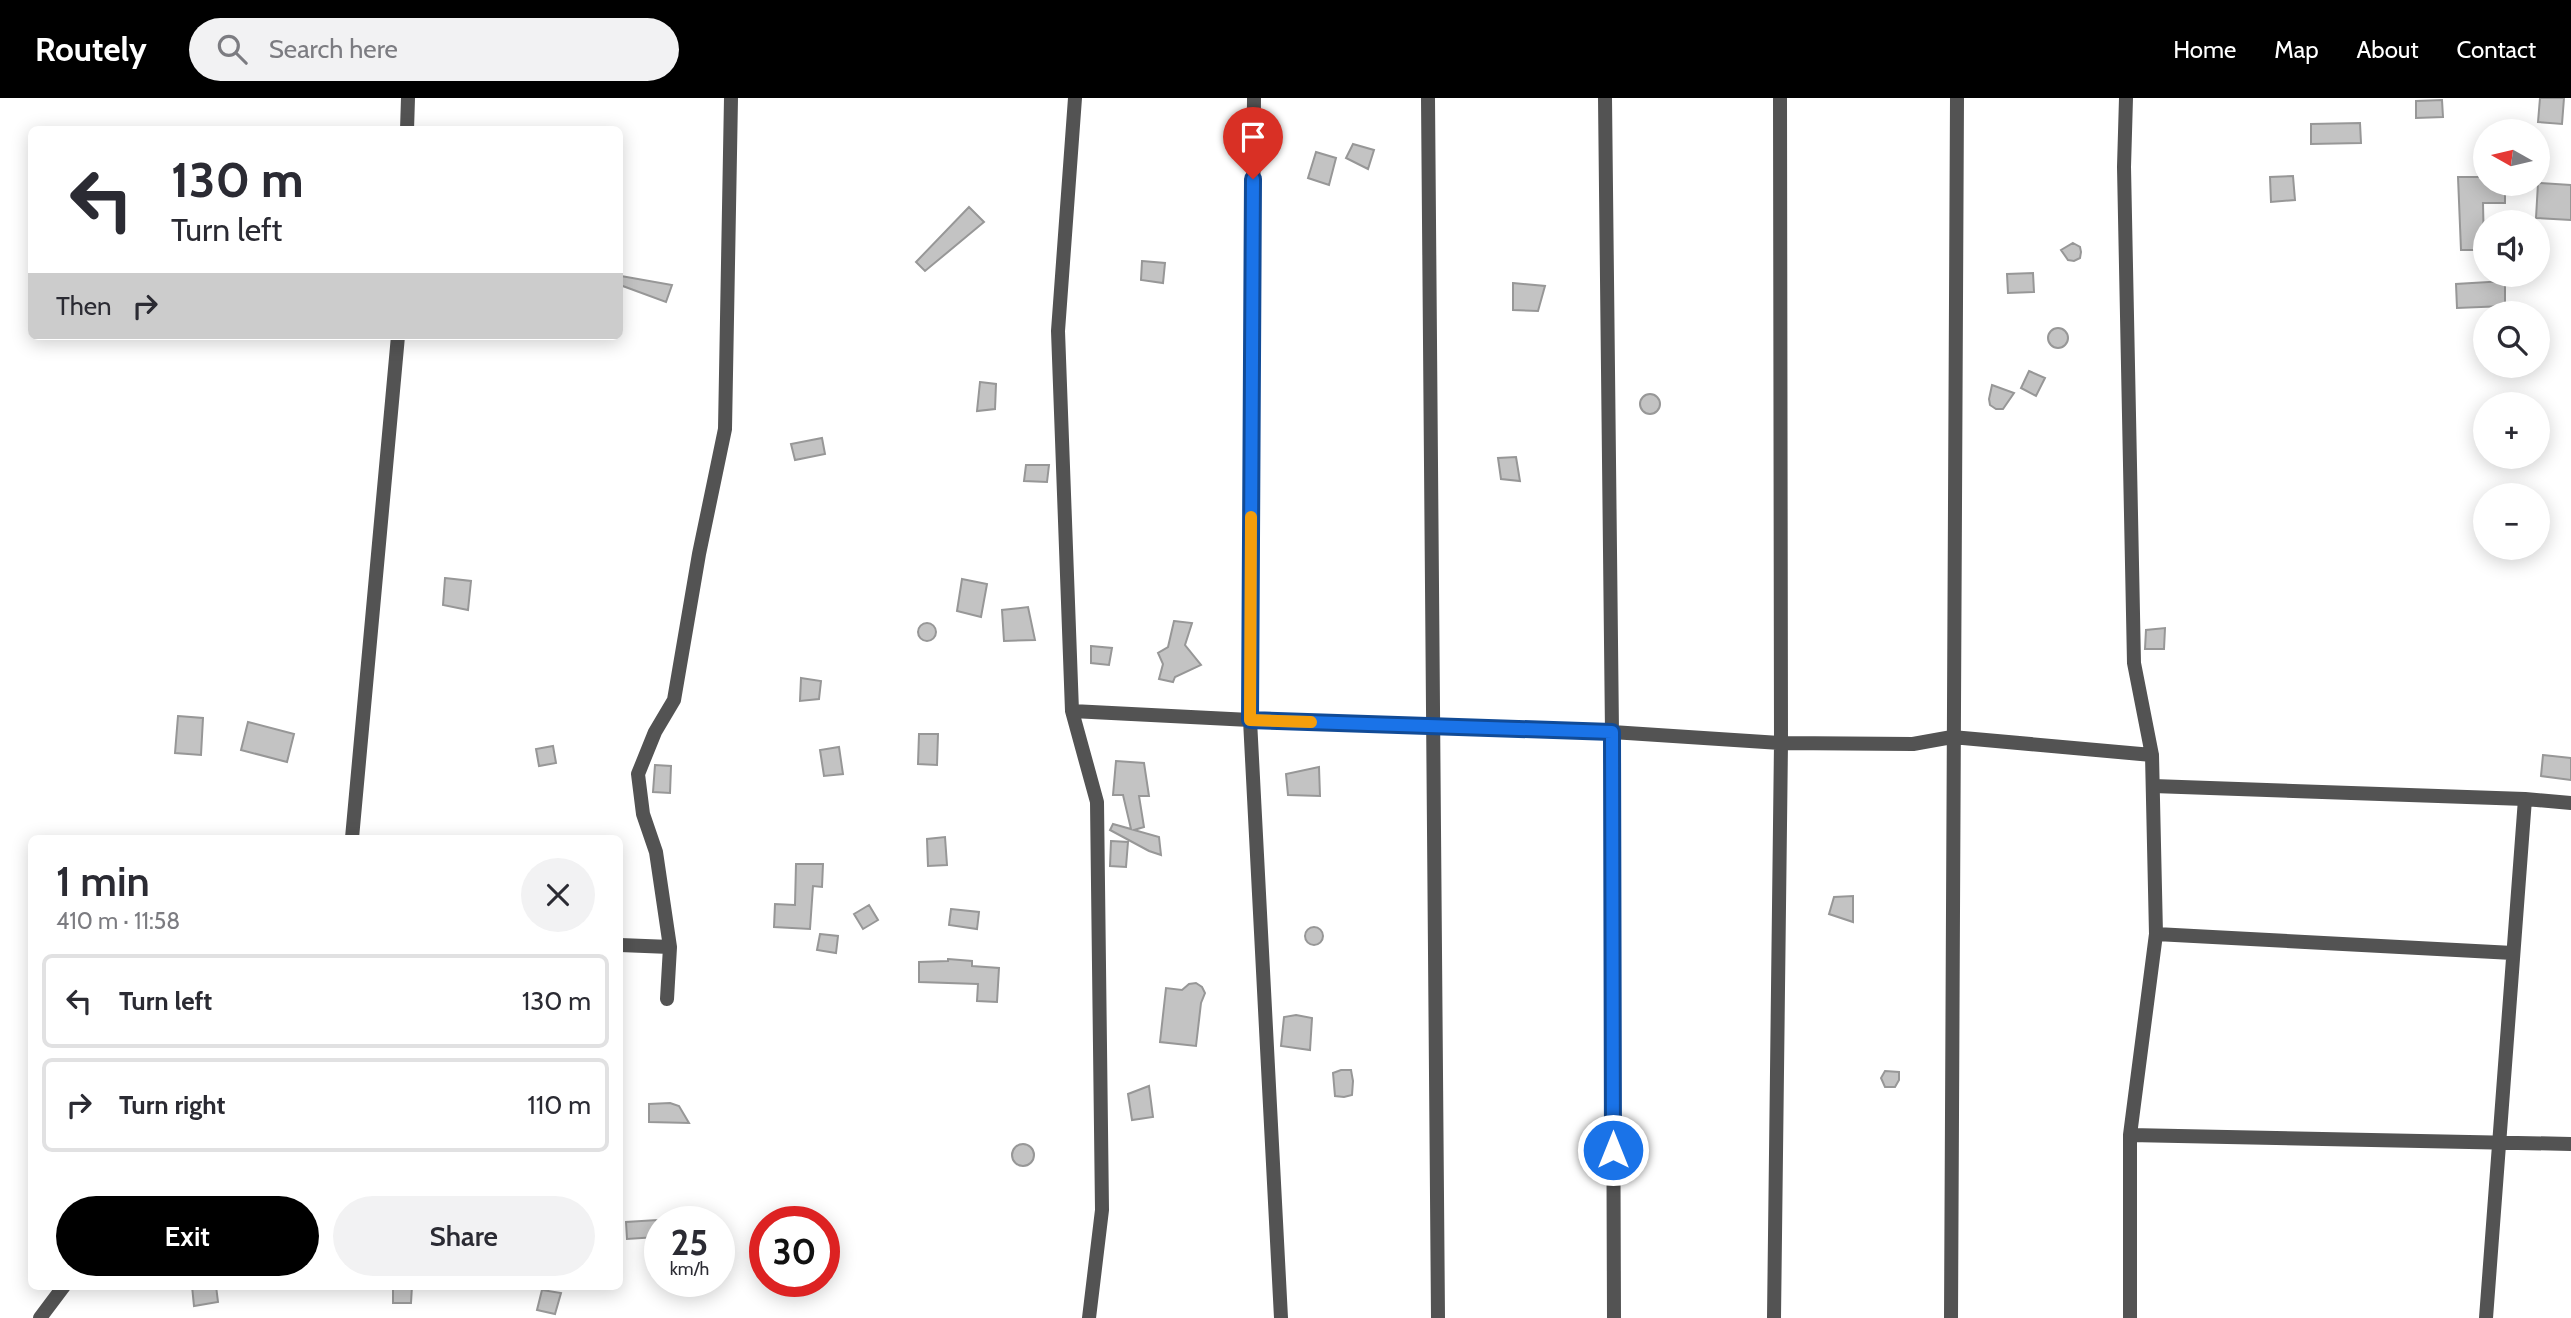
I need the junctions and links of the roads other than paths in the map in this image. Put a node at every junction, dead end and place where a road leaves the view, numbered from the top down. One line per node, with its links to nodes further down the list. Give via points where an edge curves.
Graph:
1 (408, 98): 10 (street)
2 (731, 98): 25 (street, via 724,429 674,700 638,774 643,814 656,852)
3 (1075, 98): 12 (street, via 1058,331)
4 (1254, 98): 13 (street)
5 (1428, 98): 14 (street)
6 (1605, 98): 15 (street)
7 (1780, 98): 17 (street)
8 (1957, 98): 16 (street)
9 (2126, 98): 18 (street, via 2134,663)
10 (407, 126)
11 (398, 340): 22 (street)
12 (1072, 711): 13 (street); 33 (street, via 1097,802 1102,1210)
13 (1250, 720): 14 (street); 34 (street)
14 (1433, 724): 15 (street); 35 (street)
15 (1612, 732): 17 (street); 36 (street)
16 (1952, 737): 17 (street, via 1913,744); 18 (street); 38 (street)
17 (1782, 743): 37 (street)
18 (2152, 755): 19 (street)
19 (2152, 786): 20 (street); 23 (street)
20 (2525, 799): 21 (street); 26 (street)
21 (2571, 803)
22 (352, 835)
23 (2156, 934): 26 (street); 28 (street)
24 (623, 945): 25 (street)
25 (670, 947): 27 (street)
26 (2513, 953): 29 (street)
27 (667, 999)
28 (2130, 1136): 29 (street); 39 (street)
29 (2498, 1143): 30 (street); 40 (street)
30 (2571, 1144)
31 (61, 1290): 32 (street)
32 (40, 1318)
33 (1089, 1318)
34 (1281, 1318)
35 (1438, 1318)
36 (1614, 1318)
37 (1774, 1318)
38 (1951, 1318)
39 (2130, 1318)
40 (2486, 1318)

